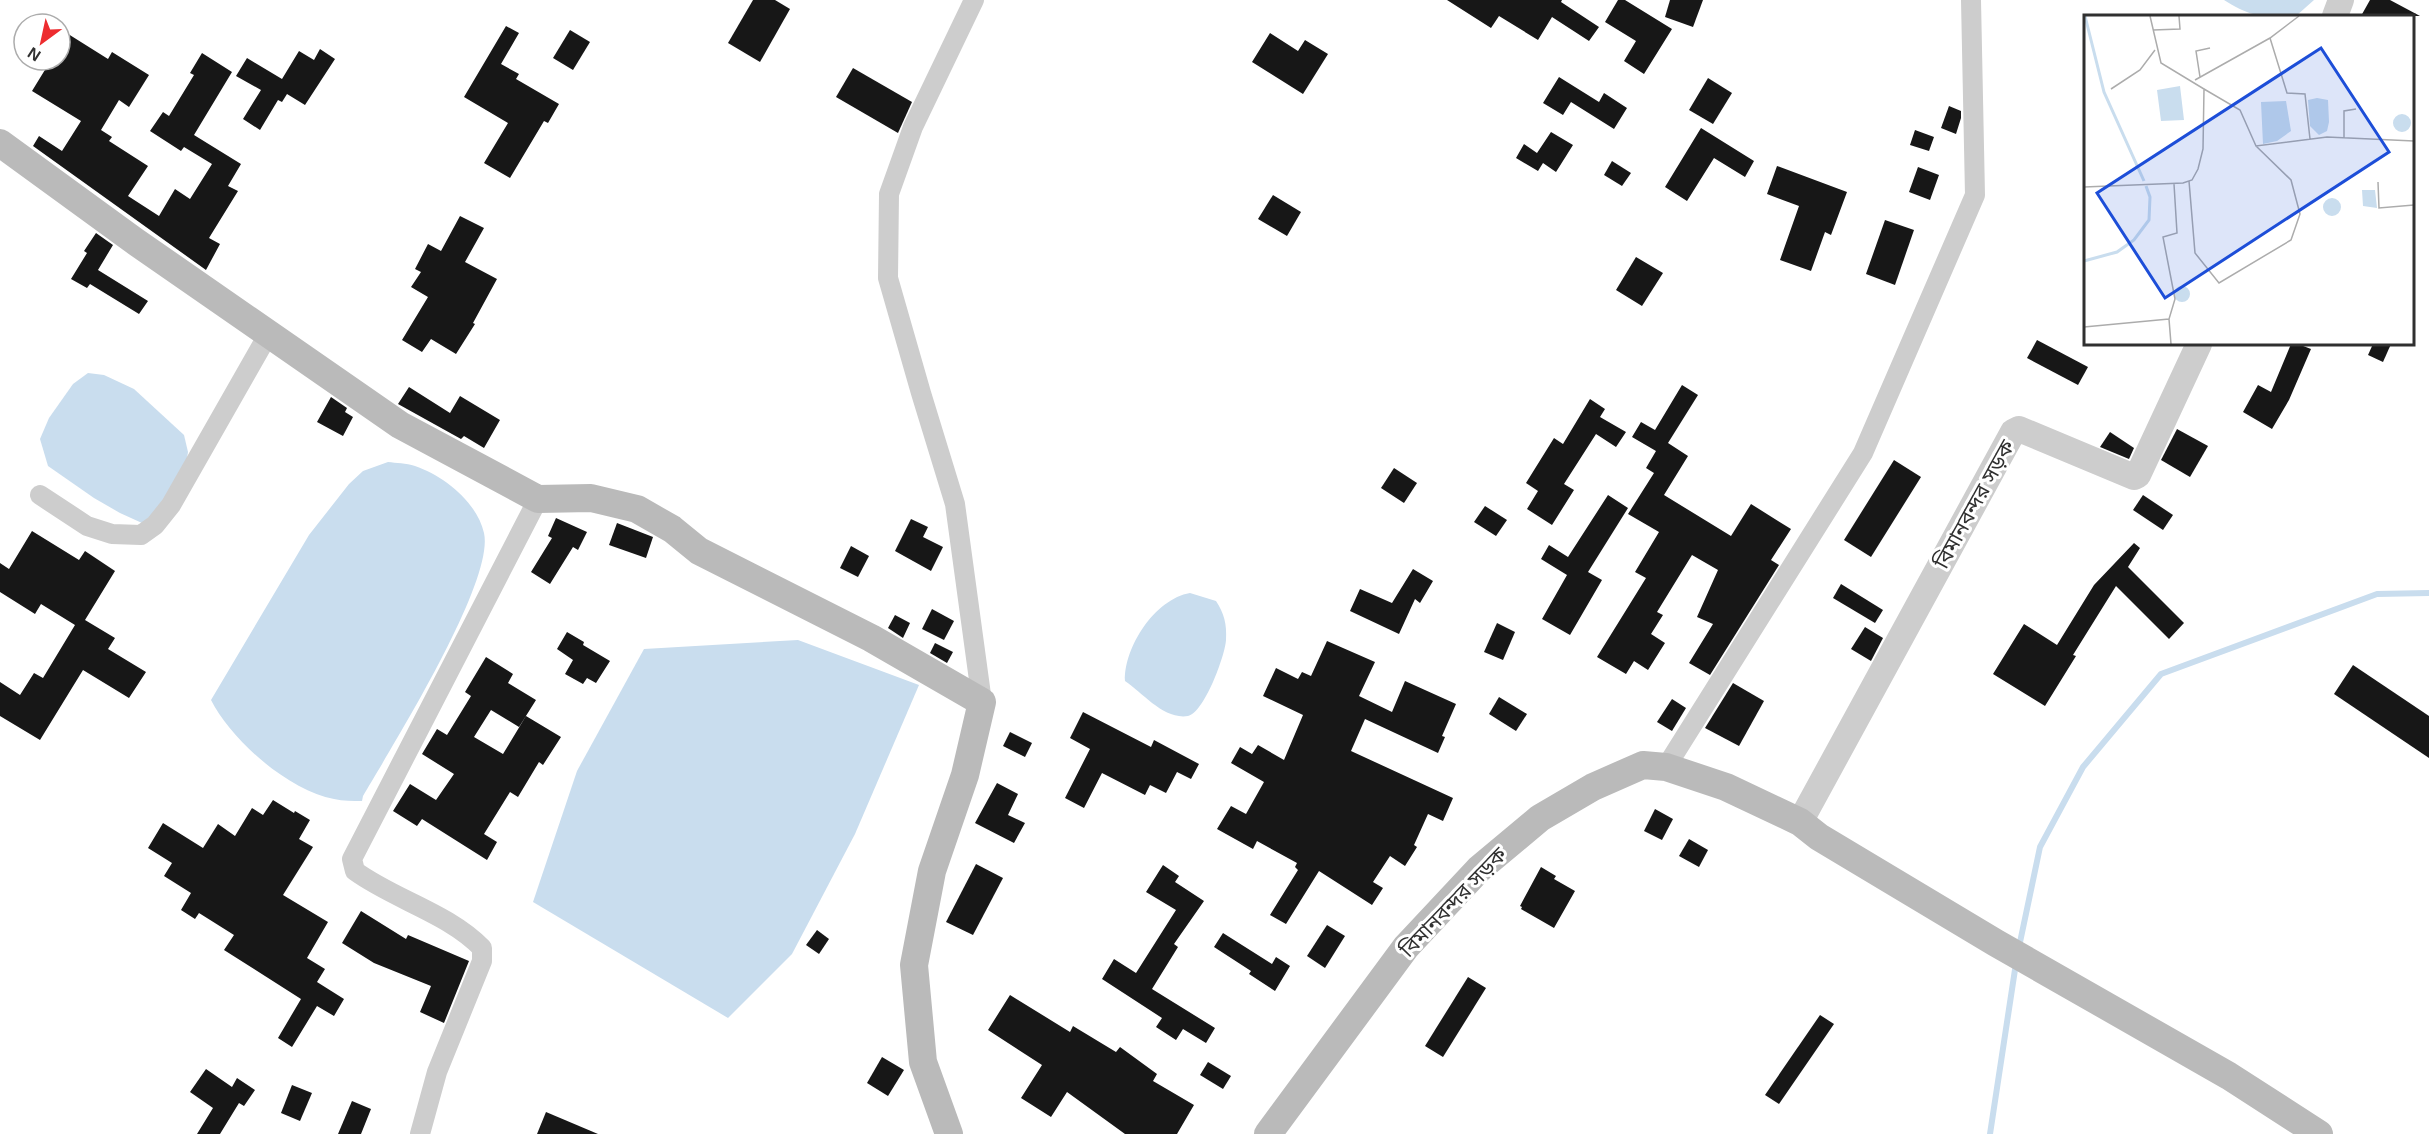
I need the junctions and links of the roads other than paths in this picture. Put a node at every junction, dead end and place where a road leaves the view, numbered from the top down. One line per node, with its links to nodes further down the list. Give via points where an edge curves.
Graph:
1 (974, 0): 10 (street, via 913,127 889,194 888,278 955,504)
2 (1971, 0): 11 (street, via 1975,195 1863,453)
3 (2341, 0): 4 (street)
4 (2335, 15)
5 (0, 143): 6 (main road)
6 (269, 333): 8 (street, via 171,505 141,535 112,534 87,526); 9 (main road, via 400,425)
7 (2199, 345): 12 (street, বিমানবন্দর সড়ক, via 2142,471 2134,477 2019,429 2013,432)
8 (40, 495)
9 (538, 499): 10 (main road, via 591,498 637,509 672,529 699,551 871,638); 13 (street, via 352,859 355,872 467,933 482,948 482,961 437,1072)
10 (982, 702): 14 (main road, via 965,775 932,871 914,965 923,1062)
11 (1666, 767): 12 (main road, বিমানবন্দর সড়ক, via 1726,787); 15 (main road, বিমানবন্দর সড়ক, via 1643,765 1593,787 1540,818 1479,869 1406,946)
12 (1800, 822): 16 (main road, বিমানবন্দর সড়ক, via 1996,943 2229,1076)
13 (420, 1134)
14 (949, 1134)
15 (1268, 1134)
16 (2319, 1134)

